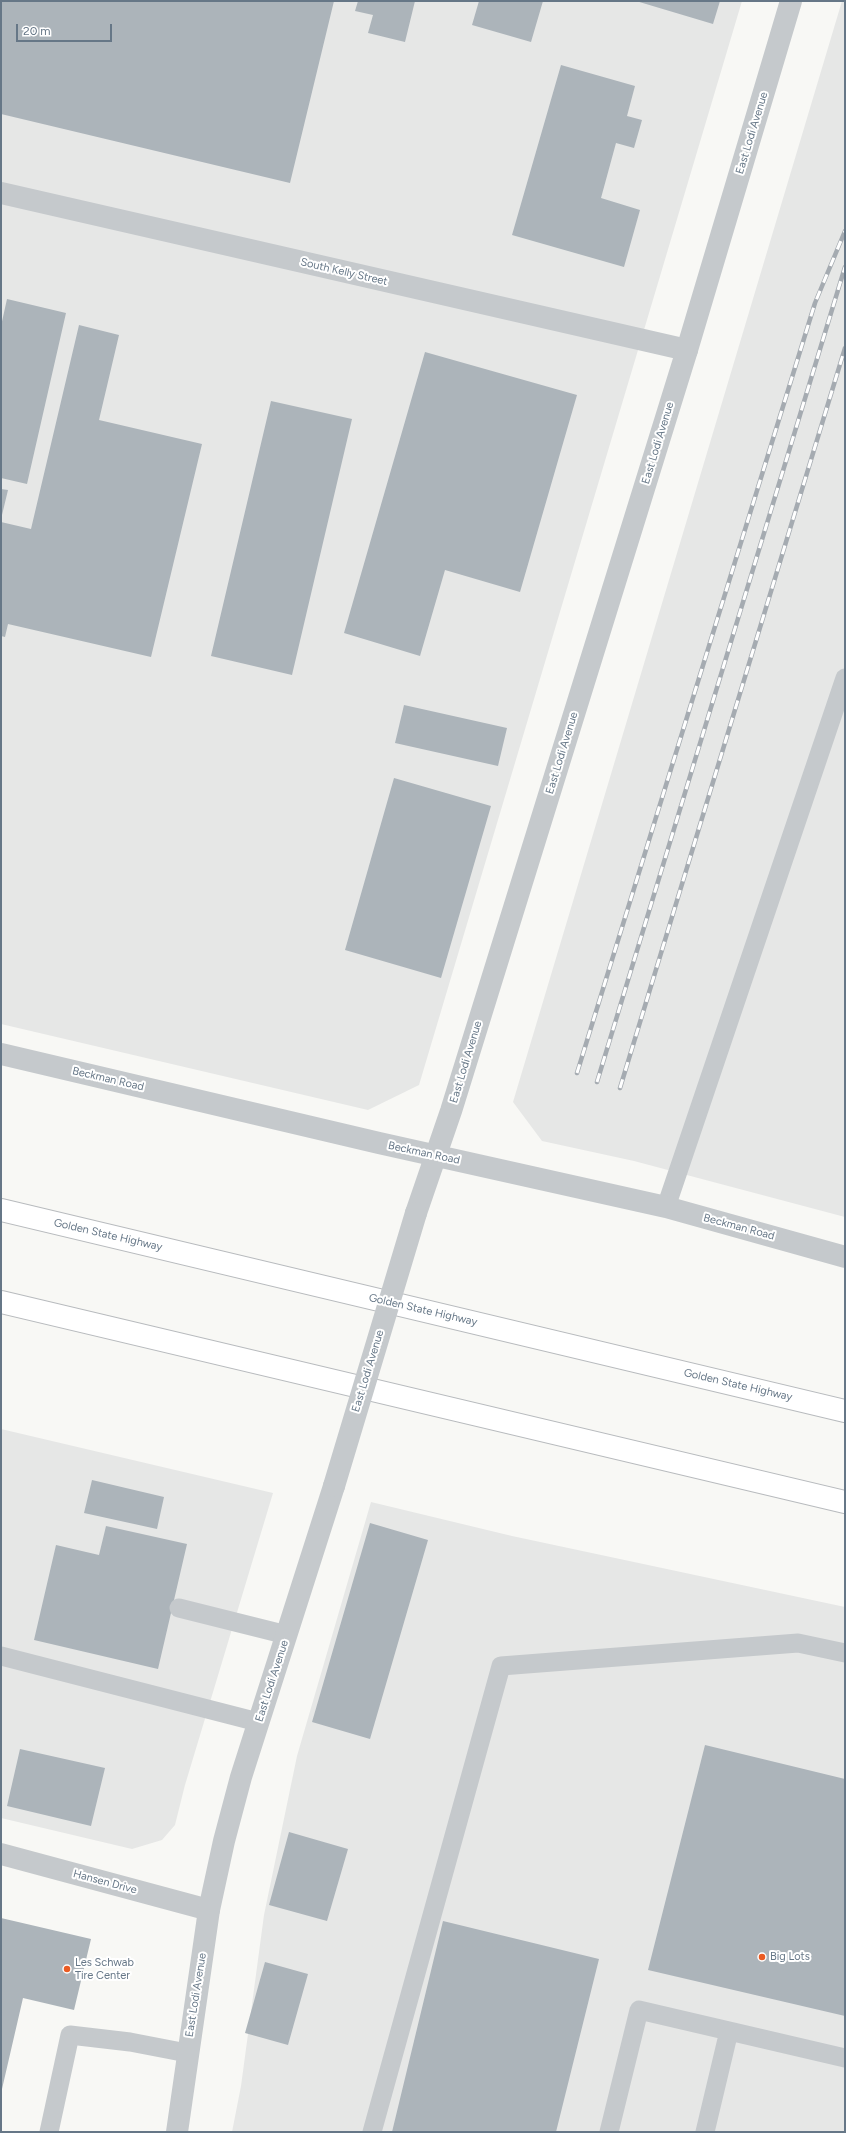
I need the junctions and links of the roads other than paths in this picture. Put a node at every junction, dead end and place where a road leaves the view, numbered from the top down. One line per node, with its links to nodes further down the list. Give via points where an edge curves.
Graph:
1 (792, 1): 3 (street, East Lodi Avenue)
2 (1, 193): 3 (street, South Kelly Street)
3 (687, 350): 6 (street, East Lodi Avenue)
4 (845, 678): 7 (lane)
5 (1, 1054): 6 (street, Beckman Road)
6 (436, 1155): 7 (street, Beckman Road); 14 (street, East Lodi Avenue, bridge)
7 (666, 1207): 9 (street, Beckman Road)
8 (1, 1210): 11 (highway, Golden State Highway)
9 (845, 1256)
10 (1, 1302): 12 (highway)
11 (845, 1411)
12 (845, 1502)
13 (179, 1608): 14 (lane)
14 (287, 1635): 17 (street, East Lodi Avenue)
15 (845, 1653): 25 (lane, via 798,1643 500,1666)
16 (1, 1656): 17 (lane)
17 (258, 1722): 19 (street, East Lodi Avenue, via 224,1841)
18 (1, 1854): 19 (street, Hansen Drive)
19 (209, 1910): 21 (street, East Lodi Avenue)
20 (729, 2031): 22 (lane); 26 (lane, via 639,2010); 27 (lane)
21 (187, 2053): 23 (lane, via 130,2042 70,2035); 24 (street, East Lodi Avenue)
22 (845, 2058)
23 (49, 2132)
24 (177, 2132)
25 (372, 2132)
26 (609, 2132)
27 (705, 2132)

